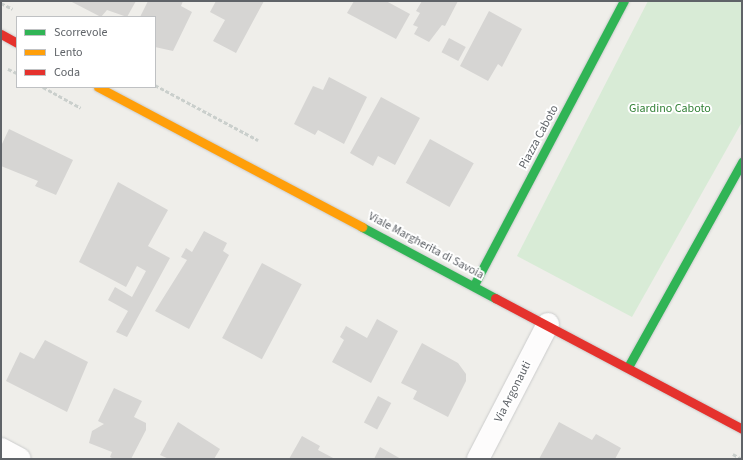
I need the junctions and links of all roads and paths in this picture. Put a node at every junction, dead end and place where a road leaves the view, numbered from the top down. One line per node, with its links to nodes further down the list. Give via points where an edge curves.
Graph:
1 (624, 1): 6 (street, Piazza Caboto)
2 (1, 34): 3 (street)
3 (16, 42)
4 (100, 88): 6 (street, Viale Margherita di Savoia)
5 (742, 162): 8 (street)
6 (474, 285): 7 (street, Viale Margherita di Savoia)
7 (548, 324): 8 (street, Viale Margherita di Savoia); 12 (street, Via Argonauti)
8 (628, 367): 9 (street, Viale Margherita di Savoia)
9 (742, 429)
10 (1, 449): 11 (street)
11 (20, 459)
12 (478, 459)

